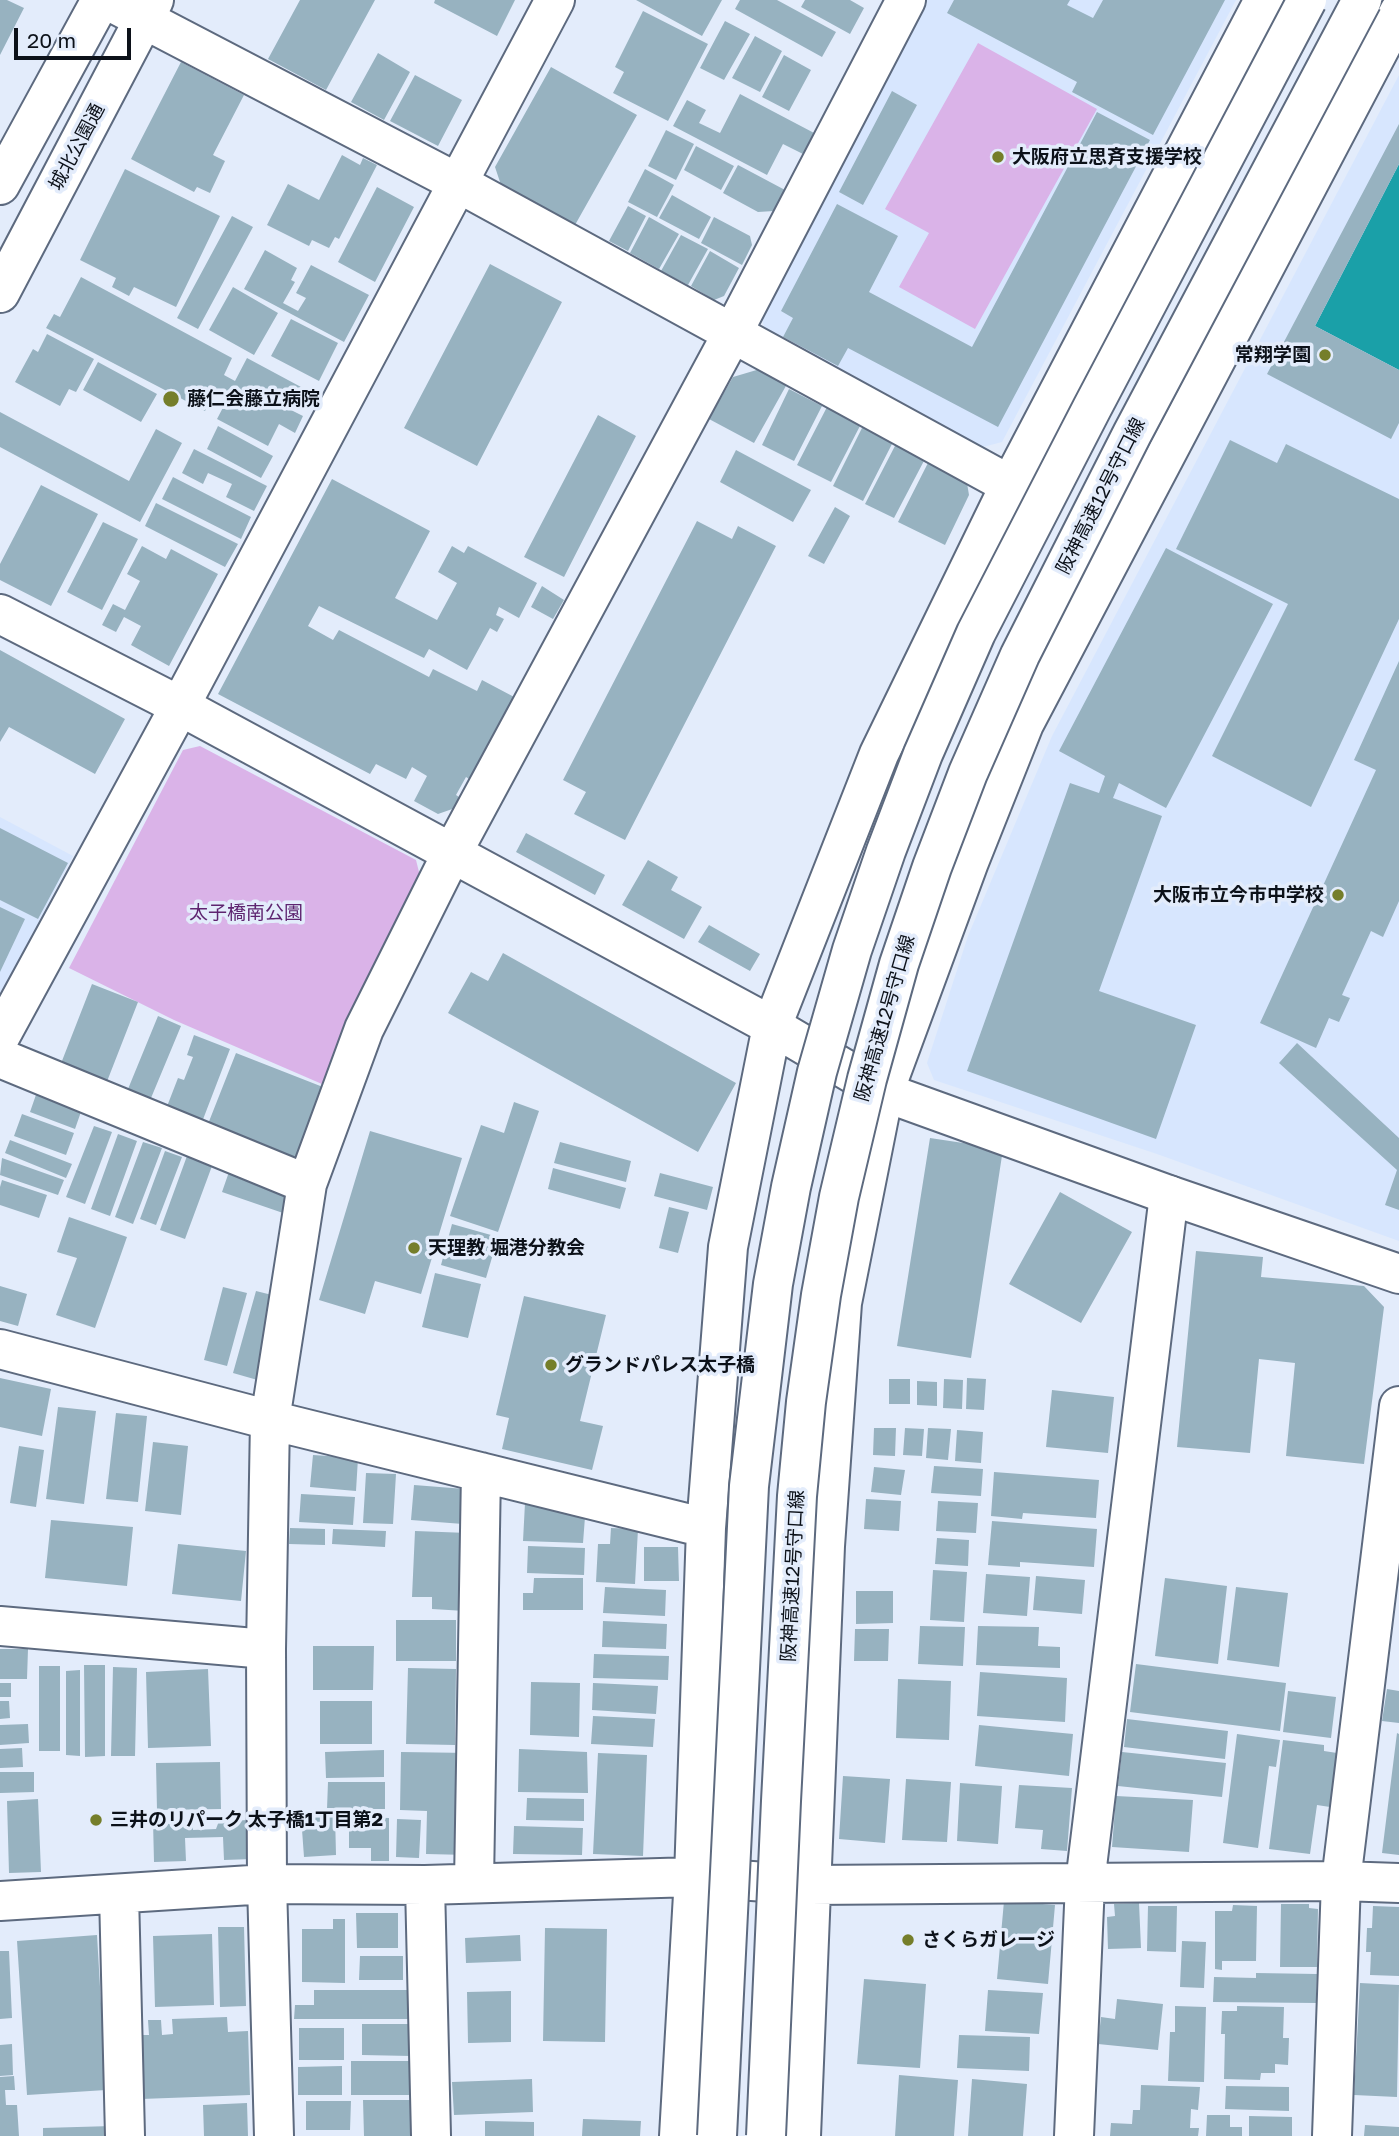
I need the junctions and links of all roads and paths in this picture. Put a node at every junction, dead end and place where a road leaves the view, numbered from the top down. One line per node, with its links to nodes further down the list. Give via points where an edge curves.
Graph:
1 (101, 0): 11 (main road)
2 (107, 0): 8 (main road)
3 (555, 0): 10 (main road)
4 (906, 0): 13 (main road)
5 (1264, 0): 14 (main road)
6 (1307, 0): 46 (main road, bridge, via 976,633 886,851 821,1060 773,1284 749,1486)
7 (1363, 0): 47 (main road, 阪神高速12号守口線, bridge, via 1020,654 968,774 895,976 839,1197 806,1402 780,1801)
8 (149, 9): 10 (main road, via 177,36); 12 (main road, 城北公園通)
9 (1399, 12): 21 (main road, via 1024,724)
10 (458, 183): 13 (main road); 16 (main road)
11 (0, 186)
12 (0, 293)
13 (732, 334): 14 (main road); 17 (main road)
14 (1010, 485): 18 (main road, via 879,754)
15 (0, 614): 16 (main road)
16 (180, 706): 17 (main road); 19 (main road)
17 (451, 855): 18 (main road); 22 (main road, via 364,1029)
18 (772, 1026): 21 (main road); 29 (main road, via 728,1247)
19 (0, 1037)
20 (0, 1058): 22 (main road)
21 (884, 1092): 23 (main road); 39 (main road, via 842,1303 825,1546)
22 (307, 1184): 27 (main road)
23 (1169, 1195): 24 (main road); 37 (main road)
24 (1399, 1274)
25 (0, 1349): 27 (main road)
26 (1399, 1406): 33 (main road)
27 (270, 1420): 28 (main road); 31 (main road)
28 (481, 1472): 29 (main road); 34 (main road)
29 (706, 1528): 32 (main road)
30 (0, 1626): 31 (main road)
31 (265, 1649): 36 (main road)
32 (694, 1877): 34 (main road); 39 (main road); 45 (main road)
33 (1341, 1881): 35 (main road); 37 (main road); 50 (main road)
34 (474, 1882): 38 (main road)
35 (1399, 1883)
36 (267, 1884): 38 (main road); 40 (main road); 43 (main road)
37 (1085, 1884): 39 (main road); 49 (main road)
38 (425, 1885): 44 (main road)
39 (810, 1885): 48 (main road)
40 (119, 1894): 41 (main road); 42 (main road)
41 (0, 1901)
42 (125, 2136)
43 (274, 2136)
44 (431, 2136)
45 (679, 2136)
46 (717, 2136)
47 (766, 2136)
48 (801, 2136)
49 (1074, 2136)
50 (1332, 2136)

